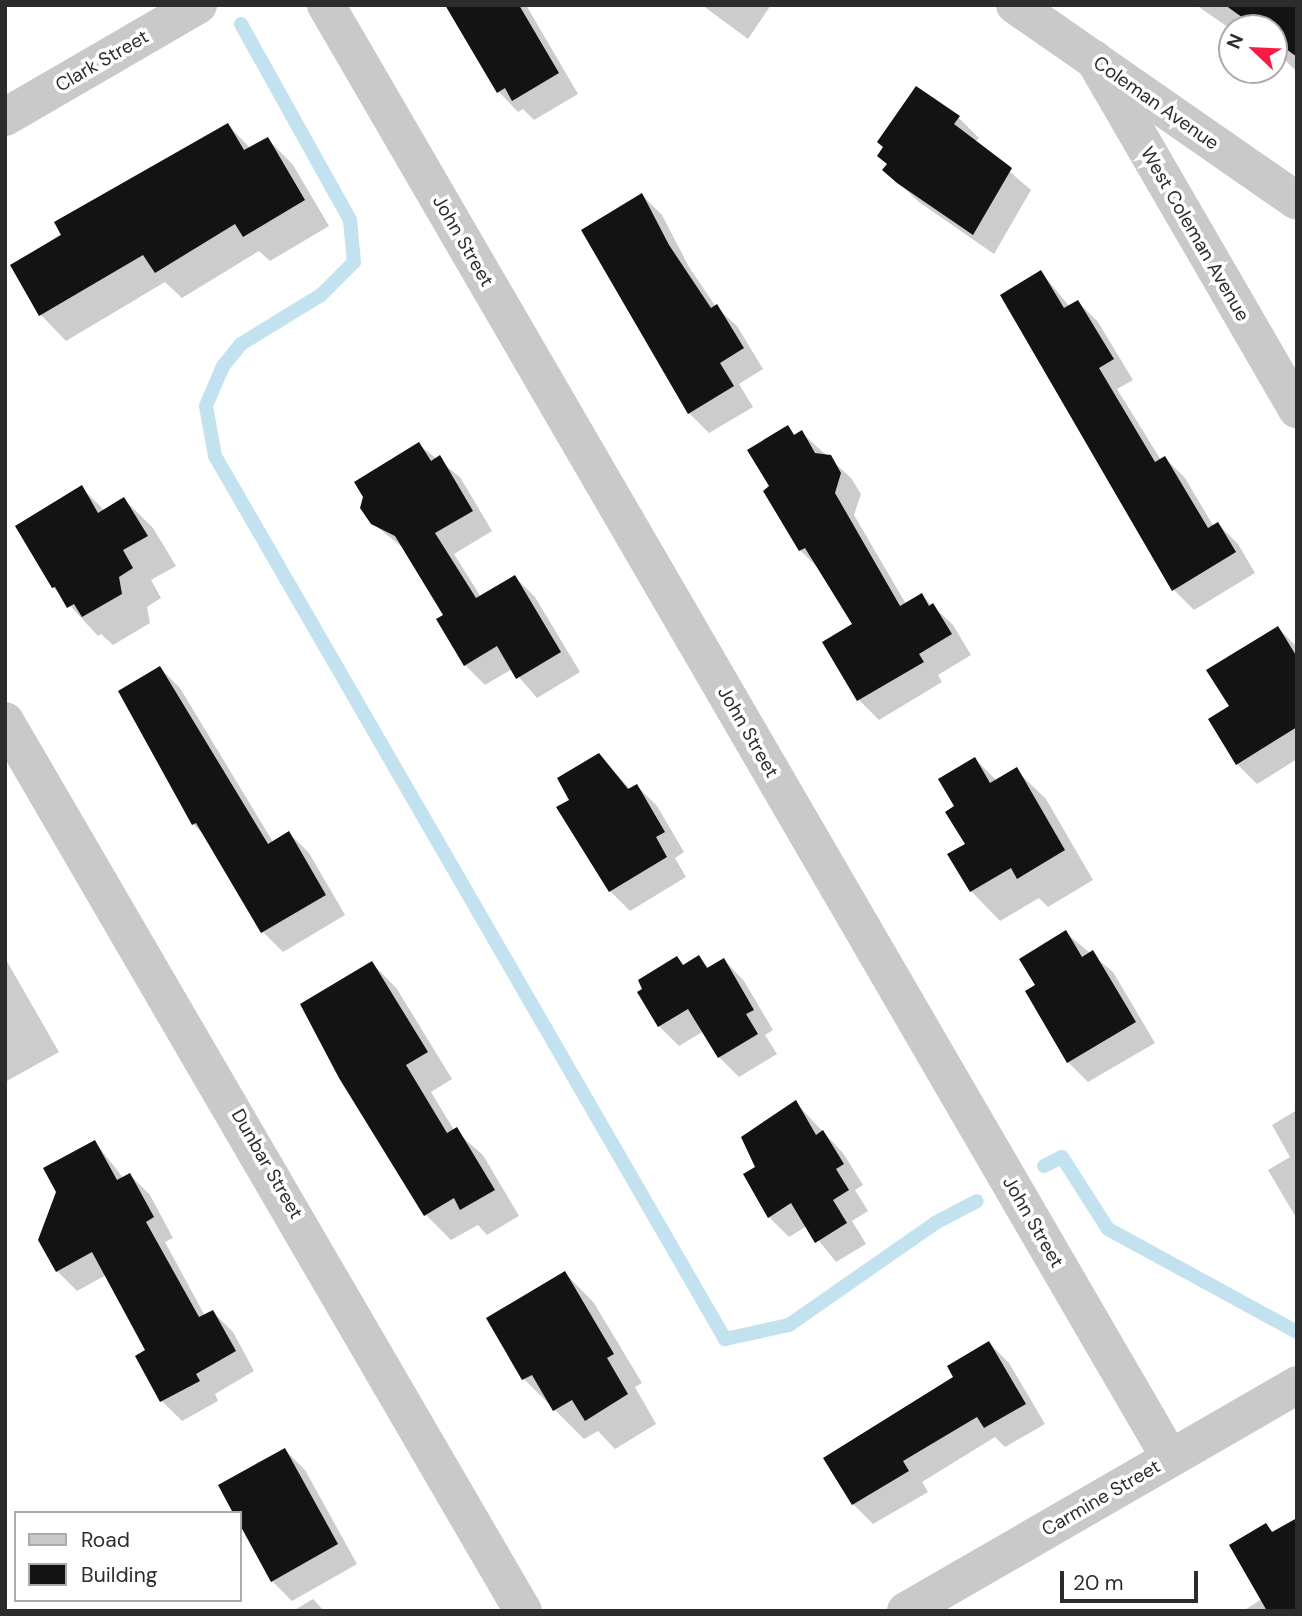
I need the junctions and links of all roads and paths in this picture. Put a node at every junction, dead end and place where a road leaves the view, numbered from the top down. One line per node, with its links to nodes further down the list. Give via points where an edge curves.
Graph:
1 (198, 5): 5 (street, Clark Street)
2 (326, 5): 10 (street, John Street)
3 (1015, 5): 4 (street, Coleman Avenue)
4 (1094, 59): 6 (street, Coleman Avenue); 7 (street, West Coleman Avenue)
5 (5, 117)
6 (1297, 201)
7 (1297, 409)
8 (5, 721): 11 (street, Dunbar Street)
9 (1297, 1385): 10 (street, Carmine Street)
10 (1170, 1458): 12 (street, Carmine Street)
11 (523, 1611)
12 (906, 1611)

